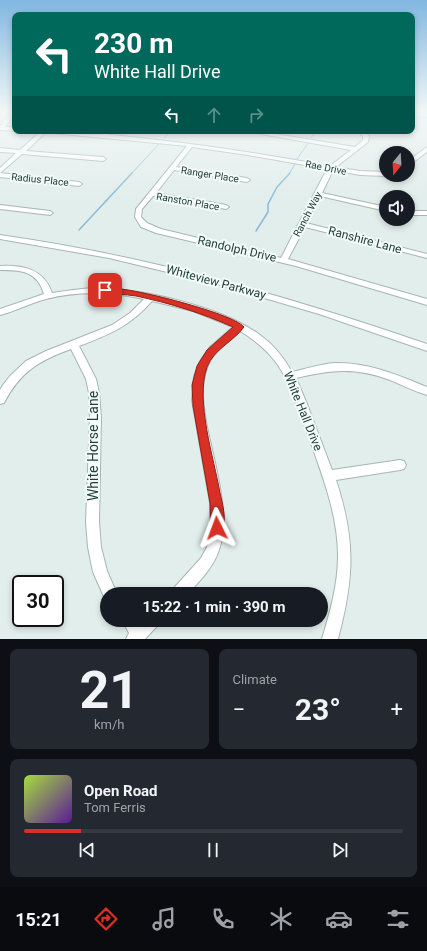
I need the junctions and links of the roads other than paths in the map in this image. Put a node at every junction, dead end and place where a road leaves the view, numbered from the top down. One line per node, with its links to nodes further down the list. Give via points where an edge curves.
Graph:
1 (33, 141): 9 (street)
2 (149, 141): 5 (street, Rae Drive)
3 (307, 141): 6 (street)
4 (366, 141): 6 (street)
5 (191, 145): 12 (street, Randolph Drive); 13 (street, Rae Drive)
6 (357, 149): 13 (street)
7 (427, 149): 10 (street)
8 (0, 150): 9 (street)
9 (22, 151): 11 (street); 14 (street)
10 (415, 158)
11 (103, 159)
12 (172, 168): 17 (street, Ranger Place); 19 (street, Randolph Drive)
13 (331, 168): 16 (street, Rae Drive); 20 (street, Ranch Way)
14 (0, 171)
15 (0, 175): 18 (street, Radius Place)
16 (379, 175)
17 (247, 180)
18 (79, 184)
19 (151, 194): 22 (street, Ranston Place); 30 (street, Randolph Drive, via 138,213 139,220 148,227)
20 (318, 194): 23 (street); 27 (street, Ranch Way)
21 (0, 207): 24 (street)
22 (226, 207)
23 (379, 207)
24 (50, 213)
25 (415, 213): 26 (street)
26 (427, 213)
27 (302, 224): 29 (street, Ranshire Lane); 30 (street, Ranch Way)
28 (0, 238): 38 (street, Whiteview Parkway, via 100,254 208,279 328,314)
29 (427, 256)
30 (284, 260): 34 (street, Randolph Drive)
31 (0, 268): 32 (street, via 20,269 38,275 46,283)
32 (49, 296): 33 (street, White Hall Drive, via 105,290); 35 (street, White Hall Drive)
33 (150, 297): 36 (street, White Hall Drive, via 211,314); 37 (street, via 136,314 123,324 107,333)
34 (427, 302)
35 (0, 312)
36 (239, 327): 39 (street, White Hall Drive, via 266,346 279,359); 45 (street, via 213,349 199,376 197,400 216,503 217,533 206,563)
37 (73, 344): 41 (street, via 48,353 27,365 12,378); 44 (street, White Horse Lane, via 91,379 94,393 94,544 97,566)
38 (427, 348)
39 (290, 376): 40 (street, via 334,367 357,368 383,373); 43 (street, White Hall Drive)
40 (427, 391)
41 (0, 400)
42 (400, 465): 43 (street)
43 (329, 476): 49 (street, White Hall Drive, via 341,519 346,560 341,603)
44 (107, 587)
45 (184, 587)
46 (132, 627): 48 (street)
47 (146, 627): 48 (street)
48 (137, 636)
49 (330, 639)

